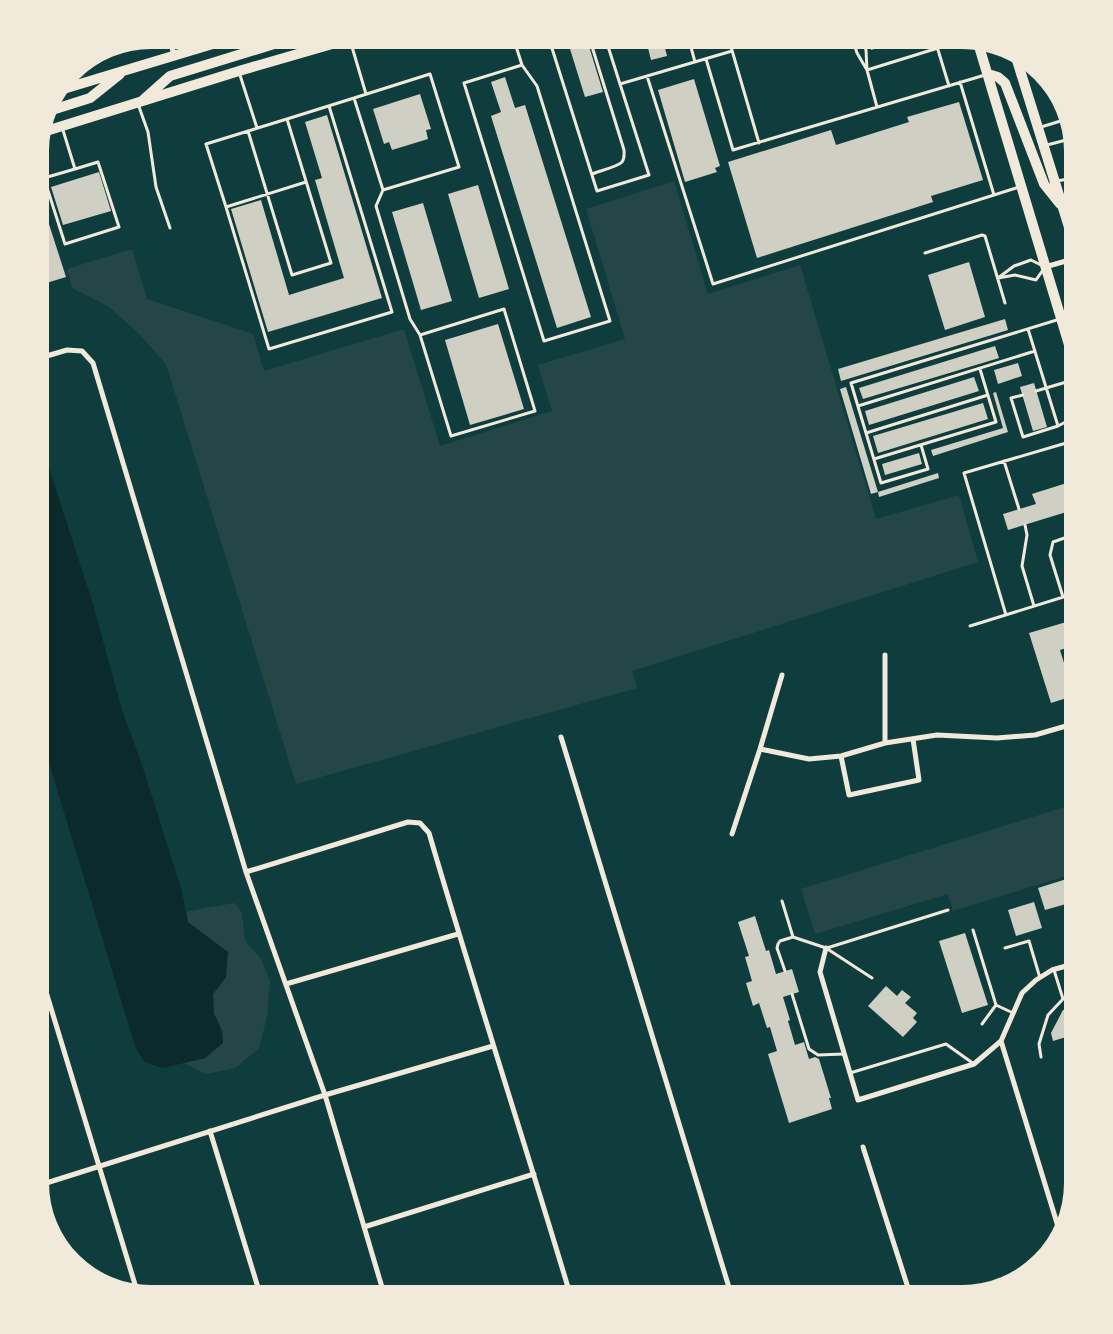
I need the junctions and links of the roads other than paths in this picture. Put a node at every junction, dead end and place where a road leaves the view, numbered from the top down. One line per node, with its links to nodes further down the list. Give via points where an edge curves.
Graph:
1 (172, 49): 17 (street)
2 (195, 49): 17 (main road)
3 (258, 49): 33 (main road, via 170,76)
4 (315, 49): 24 (main road)
5 (353, 49): 31 (lane)
6 (517, 49): 20 (lane)
7 (552, 49): 48 (lane)
8 (593, 49): 48 (lane, via 624,157 618,165)
9 (609, 49): 28 (lane)
10 (691, 49): 19 (lane)
11 (856, 49): 23 (lane)
12 (866, 49): 23 (lane)
13 (935, 49): 23 (lane)
14 (938, 49): 29 (lane)
15 (732, 51): 18 (lane); 45 (lane)
16 (980, 51): 25 (main road)
17 (174, 55): 22 (main road)
18 (706, 58): 19 (lane); 45 (lane, via 733,150)
19 (695, 62): 26 (lane)
20 (522, 65): 20 (lane, via 537,86 610,321 544,342 464,83)
21 (1019, 66): 41 (main road)
22 (125, 70): 30 (main road); 35 (main road, via 90,98)
23 (867, 70): 36 (lane)
24 (239, 71): 33 (main road); 40 (lane)
25 (988, 74): 27 (lane); 53 (main road, via 1005,83); 54 (main road)
26 (647, 76): 28 (lane); 58 (lane, via 713,284)
27 (960, 82): 29 (lane); 58 (lane)
28 (620, 84): 48 (lane, via 649,175 597,191)
29 (949, 86): 36 (lane)
30 (71, 87)
31 (366, 94): 32 (lane); 55 (lane, via 430,74 458,166)
32 (354, 98): 34 (lane); 55 (lane)
33 (138, 103): 39 (main road); 62 (lane, via 148,132 156,186)
34 (329, 106): 37 (lane); 59 (lane, via 392,312 269,349)
35 (58, 107)
36 (877, 107): 45 (lane)
37 (287, 119): 40 (lane); 51 (lane)
38 (1060, 121): 41 (lane)
39 (62, 126): 42 (main road); 47 (lane)
40 (257, 128): 43 (lane)
41 (1038, 128): 46 (main road)
42 (51, 129)
43 (248, 131): 57 (lane); 59 (lane, via 206,144)
44 (1063, 141): 46 (lane)
45 (759, 143)
46 (1044, 146): 52 (main road)
47 (75, 169): 49 (lane); 56 (lane, via 98,162 119,227 65,244)
48 (592, 174)
49 (49, 177)
50 (1064, 180): 52 (lane)
51 (306, 182): 57 (lane); 57 (lane, via 330,263 292,275)
52 (1055, 182): 53 (lane); 60 (main road)
53 (1044, 184): 60 (main road)
54 (1021, 186): 58 (lane); 65 (main road)
55 (383, 190): 71 (lane, via 376,206 410,319)
56 (49, 194)
57 (267, 194): 59 (lane)
58 (994, 195)
59 (226, 207)
60 (1063, 209): 61 (main road)
61 (1064, 212)
62 (170, 228)
63 (925, 253): 66 (lane, via 985,236)
64 (1064, 261): 65 (street)
65 (1045, 267): 66 (lane, via 1031,260 1014,266); 66 (lane, via 1036,280 1015,275); 68 (main road)
66 (998, 278): 67 (lane)
67 (1005, 303)
68 (1061, 319): 69 (lane); 70 (main road)
69 (1028, 329): 72 (lane); 80 (lane, via 851,383)
70 (1064, 329)
71 (420, 335): 71 (lane, via 504,309 535,410 451,436)
72 (1035, 351): 74 (lane); 76 (lane)
73 (49, 355): 104 (street, via 67,350 82,351 93,363)
74 (980, 368): 78 (lane); 80 (lane)
75 (1064, 383): 76 (lane)
76 (1046, 388): 77 (lane); 82 (lane)
77 (1036, 391)
78 (988, 394): 83 (lane); 85 (lane, via 996,422)
79 (1022, 395): 82 (lane, via 1011,398 1023,437)
80 (858, 406): 83 (lane)
81 (1064, 423): 82 (lane)
82 (1058, 426)
83 (866, 433): 86 (lane)
84 (1064, 444): 87 (lane)
85 (921, 445): 86 (lane); 86 (lane, via 928,468 881,483)
86 (874, 459)
87 (1004, 461): 88 (lane); 93 (lane, via 964,473)
88 (1019, 509)
89 (1025, 524): 92 (lane, via 1028,535 1022,566)
90 (1064, 538): 91 (lane, via 1053,542 1050,554)
91 (1063, 597): 92 (lane)
92 (1034, 606): 93 (lane)
93 (1006, 615): 94 (lane)
94 (970, 626)
95 (885, 655): 100 (street)
96 (782, 675): 101 (street)
97 (1064, 727): 99 (street, via 1035,735 997,738 937,735)
98 (561, 738): 141 (street)
99 (913, 739): 100 (street); 102 (street, via 919,780 849,795)
100 (885, 743): 102 (street)
101 (760, 749): 102 (street, via 809,759); 103 (street)
102 (841, 756)
103 (732, 834)
104 (246, 872): 108 (street, via 408,822 420,823 428,833); 117 (street)
105 (782, 901): 109 (lane)
106 (948, 910): 110 (lane)
107 (973, 930): 120 (lane)
108 (458, 934): 117 (street); 124 (street)
109 (793, 937): 110 (lane); 114 (lane, via 780,941 777,948)
110 (826, 948): 115 (lane); 125 (street, via 820,972)
111 (1004, 948): 116 (lane, via 1029,941)
112 (1064, 967): 113 (street)
113 (1054, 970): 116 (street); 126 (lane, via 1063,999 1048,1015 1039,1044)
114 (785, 971)
115 (872, 978)
116 (1040, 978): 121 (street, via 1022,993)
117 (286, 984): 129 (street)
118 (792, 994): 125 (lane, via 809,1049 818,1055)
119 (49, 1002): 132 (street)
120 (996, 1005): 121 (lane); 122 (lane)
121 (1013, 1013): 123 (street)
122 (982, 1024)
123 (1001, 1040): 127 (street); 135 (street)
124 (493, 1046): 129 (street); 133 (street)
125 (844, 1054): 128 (street)
126 (1041, 1057)
127 (974, 1064): 128 (lane, via 946,1044); 128 (street, via 858,1100)
128 (850, 1073)
129 (325, 1095): 130 (street); 136 (street)
130 (210, 1131): 132 (street); 138 (street)
131 (863, 1147): 142 (street)
132 (99, 1166): 134 (street); 137 (street)
133 (534, 1174): 136 (street); 140 (street)
134 (49, 1182)
135 (1057, 1223)
136 (364, 1227): 139 (street)
137 (135, 1284)
138 (257, 1285)
139 (381, 1285)
140 (567, 1285)
141 (728, 1285)
142 (907, 1285)

